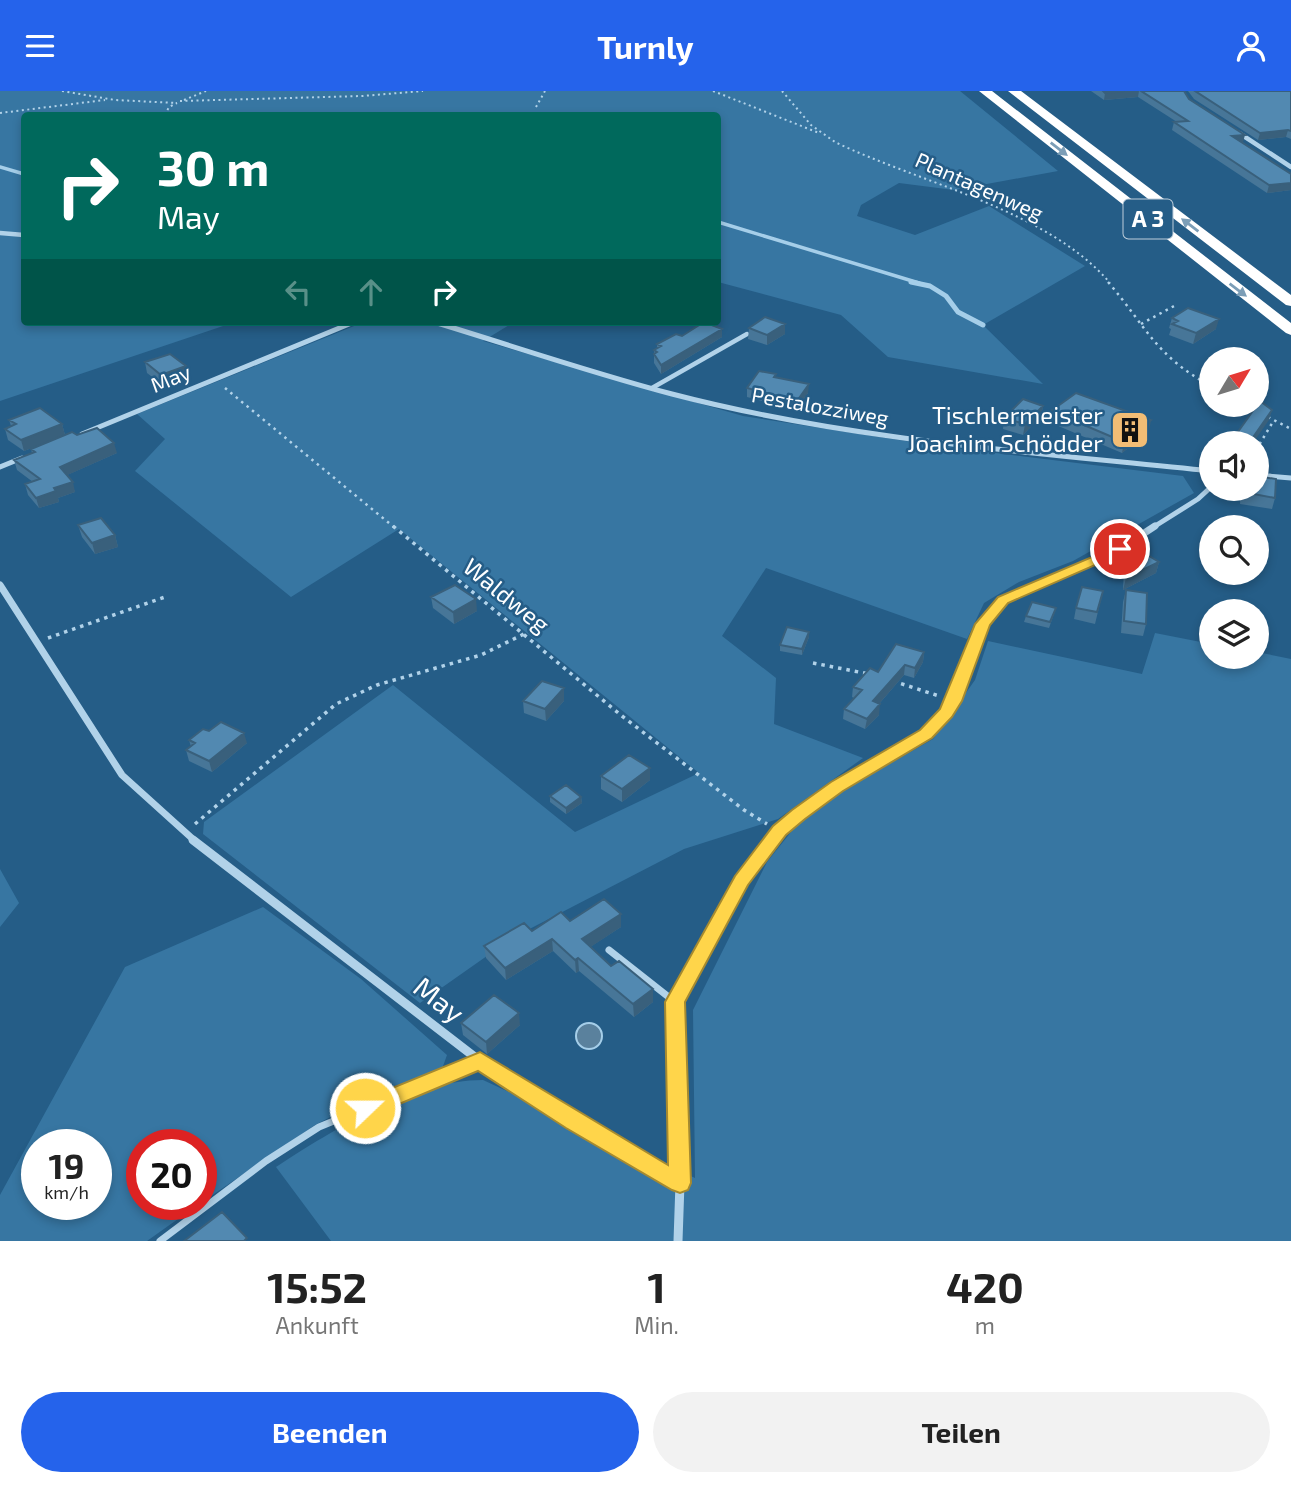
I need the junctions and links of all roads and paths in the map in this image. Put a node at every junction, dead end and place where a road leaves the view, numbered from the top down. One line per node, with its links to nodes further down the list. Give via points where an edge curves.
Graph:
1 (62, 91): 9 (path)
2 (206, 91): 10 (path)
3 (423, 91): 10 (path, via 351,99 258,97)
4 (545, 91): 11 (path)
5 (713, 91): 15 (path)
6 (782, 91): 15 (path, Plantagenweg)
7 (985, 91): 24 (highway, A 3, one-way to 24)
8 (1014, 91): 19 (highway, A 3, one-way to 8)
9 (115, 100): 10 (path); 13 (path)
10 (179, 102): 12 (path)
11 (536, 107)
12 (166, 112)
13 (0, 113)
14 (1235, 131): 16 (street)
15 (823, 134): 21 (path, Plantagenweg, via 859,154 1020,219 1077,252 1117,290)
16 (1291, 167)
17 (0, 233): 18 (street)
18 (21, 235)
19 (1291, 302)
20 (1174, 306): 21 (path)
21 (1140, 324): 27 (path, Plantagenweg, via 1164,355)
22 (344, 326): 26 (street, May)
23 (447, 326): 28 (street, Pestalozziweg)
24 (1291, 330)
25 (747, 334): 28 (lane)
26 (215, 380): 33 (street, May); 42 (path, Waldweg)
27 (1199, 380)
28 (652, 388): 36 (street, Pestalozziweg, via 915,440)
29 (1269, 417): 30 (path)
30 (1274, 420): 31 (path); 32 (path)
31 (1291, 429)
32 (1268, 431)
33 (74, 437)
34 (35, 453): 35 (street)
35 (0, 467)
36 (1199, 470)
37 (1269, 476): 38 (street)
38 (1291, 478)
39 (1199, 498): 47 (street, via 1120,549 1003,600 983,624)
40 (0, 585): 43 (street, May)
41 (165, 597): 43 (path)
42 (524, 634): 48 (path, Waldweg, via 744,810); 49 (path, via 481,655 377,685 336,704)
43 (37, 642): 49 (street, May, via 122,775)
44 (813, 663): 45 (path)
45 (871, 674)
46 (883, 678): 47 (path)
47 (954, 701): 48 (street, via 926,734 837,786)
48 (779, 831): 51 (street, via 741,881)
49 (186, 832): 52 (street, May, via 247,884)
50 (609, 950): 51 (lane)
51 (675, 1002): 53 (street)
52 (480, 1061): 53 (street, May); 54 (lane, via 319,1127)
53 (680, 1183): 55 (street)
54 (160, 1241)
55 (678, 1241)

